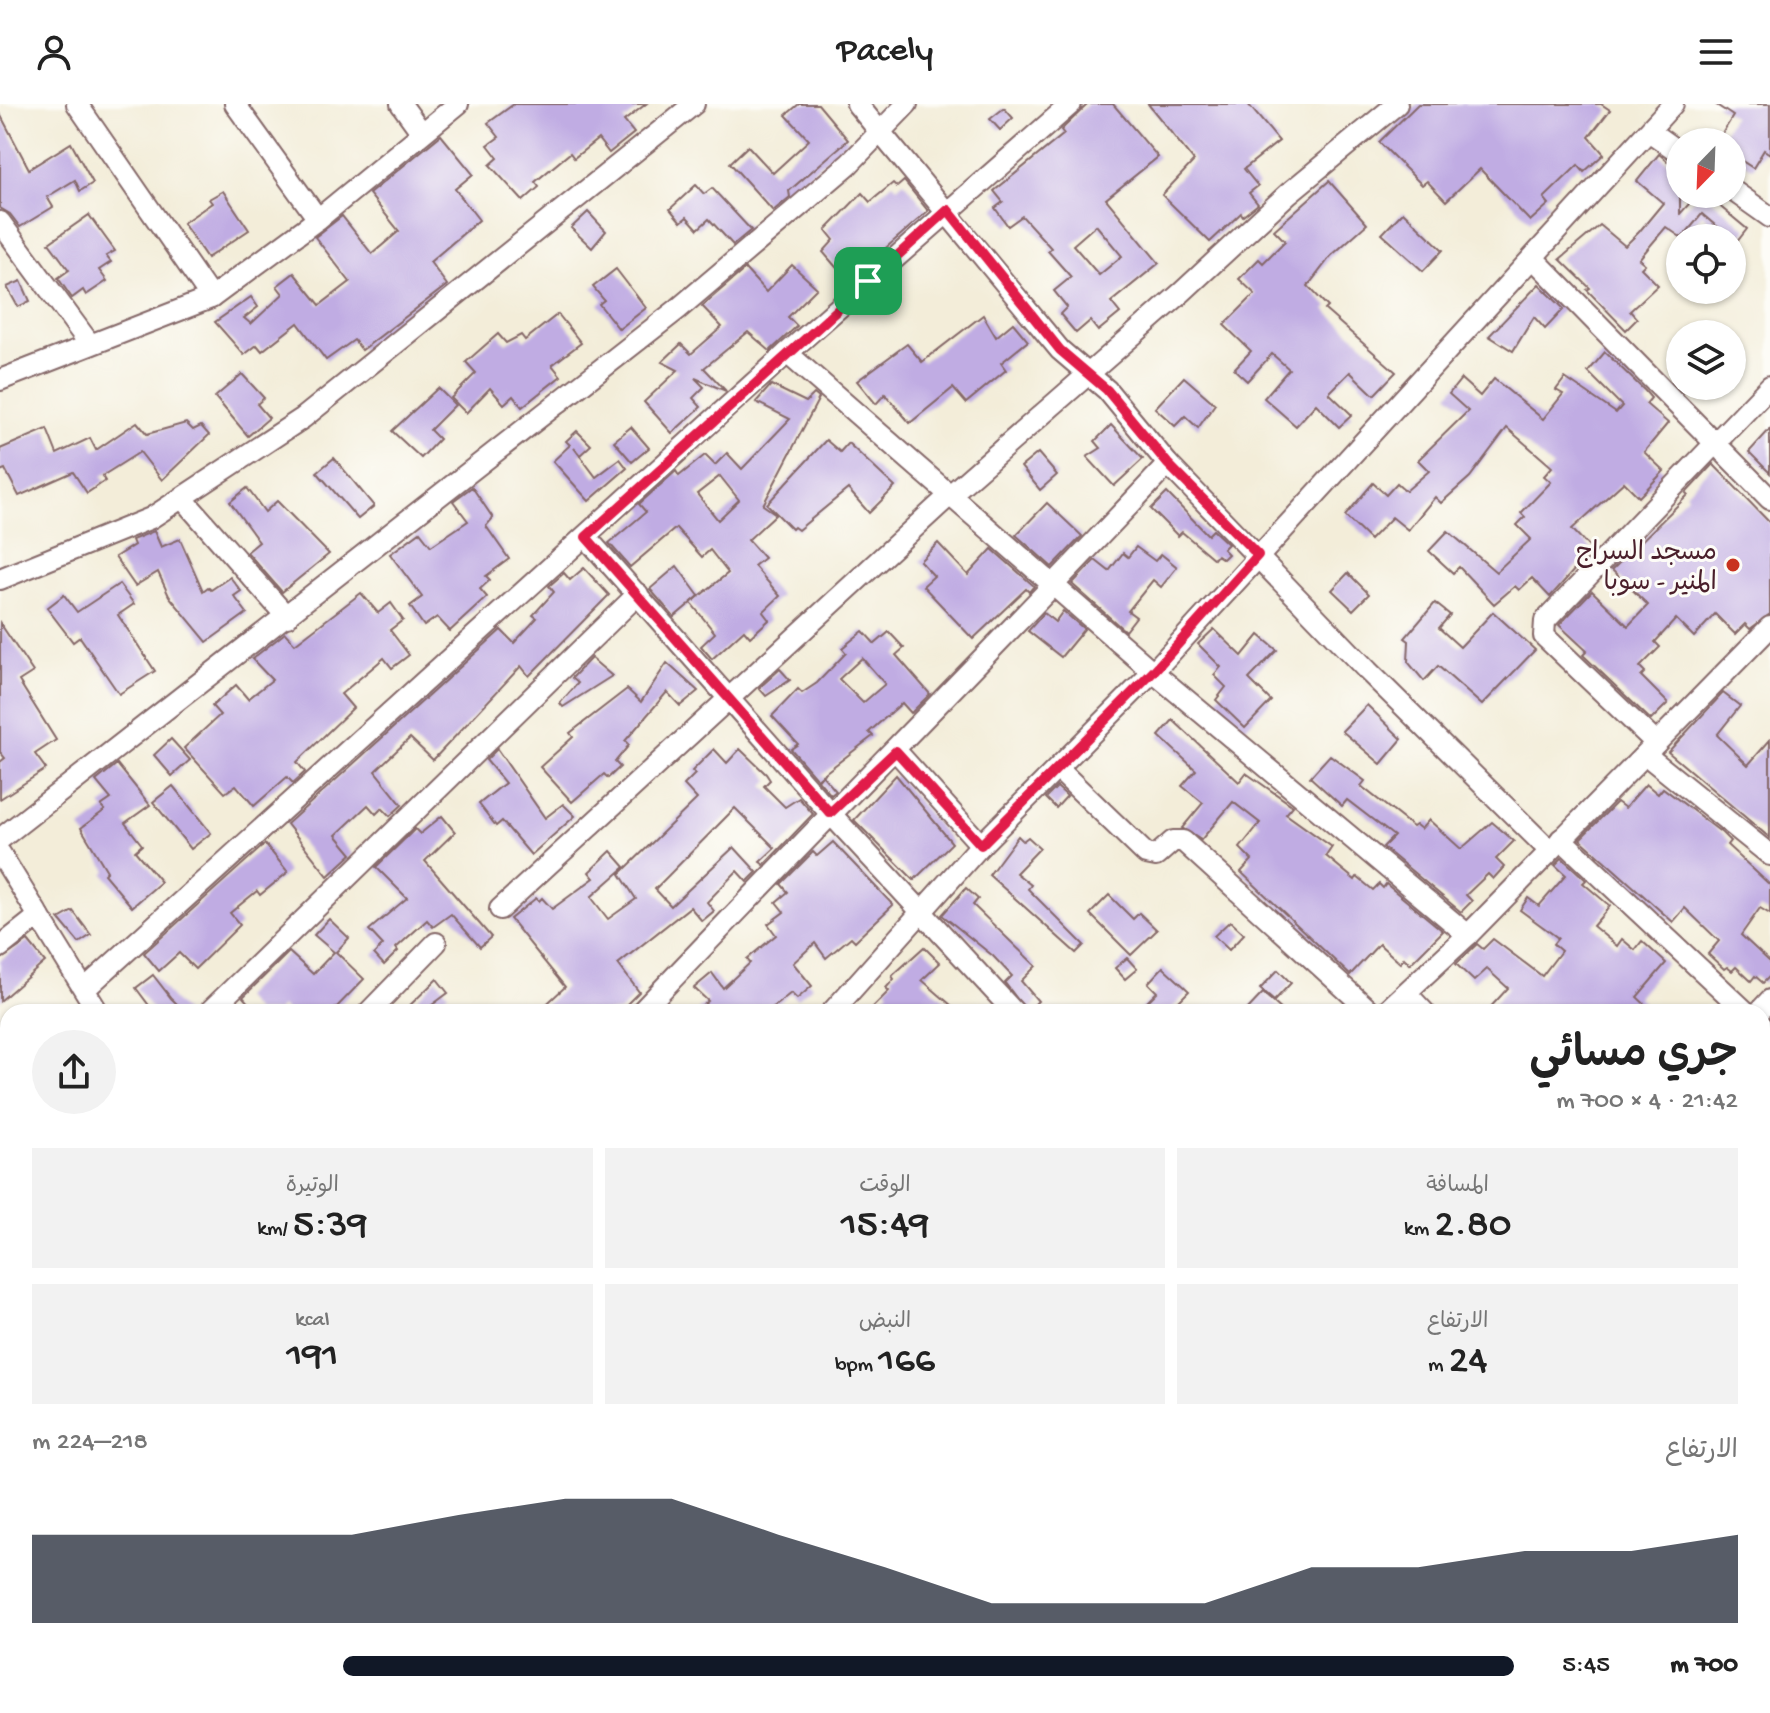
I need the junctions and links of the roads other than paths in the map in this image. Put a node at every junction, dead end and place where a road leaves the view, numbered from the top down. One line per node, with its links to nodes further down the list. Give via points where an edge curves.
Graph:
1 (77, 104): 21 (street)
2 (235, 104): 18 (street)
3 (401, 104): 13 (street)
4 (458, 104): 13 (street)
5 (694, 104): 30 (street, via 303,418)
6 (857, 104): 12 (street)
7 (907, 104): 12 (street)
8 (1071, 104): 16 (street)
9 (1397, 104): 24 (street)
10 (1673, 104): 11 (street)
11 (1649, 131): 14 (street); 20 (street)
12 (881, 132): 16 (street); 37 (street, via 678,309)
13 (422, 133): 18 (street)
14 (1666, 143)
15 (1746, 200): 17 (street)
16 (948, 210): 23 (street); 24 (street, via 1060,350)
17 (1770, 217)
18 (318, 219): 21 (street)
19 (0, 222): 22 (street)
20 (1534, 259): 27 (street); 33 (street)
21 (211, 298): 22 (street)
22 (89, 343): 25 (street)
23 (787, 353): 29 (street); 32 (street)
24 (1088, 373): 28 (street); 29 (street)
25 (0, 380)
26 (1770, 386): 27 (street)
27 (1716, 442): 31 (street); 41 (street, via 1542,629)
28 (1168, 464): 33 (street); 35 (street)
29 (950, 495): 35 (street); 40 (street)
30 (183, 499): 34 (street, via 117,534); 37 (street)
31 (1770, 499)
32 (586, 537): 36 (street); 56 (street)
33 (1258, 555): 39 (street); 46 (street, via 1368,671)
34 (0, 579)
35 (1054, 585): 39 (street); 42 (street)
36 (638, 594): 40 (street); 59 (street)
37 (287, 617): 45 (street)
38 (1770, 627): 41 (street)
39 (1153, 672): 43 (street); 53 (street)
40 (729, 697): 44 (street); 50 (street)
41 (1651, 749): 46 (street); 49 (street)
42 (896, 751): 44 (street); 47 (street)
43 (1059, 770): 47 (street); 64 (street, via 1146,854 1156,856 1173,841 1183,841)
44 (830, 813): 51 (street); 61 (street)
45 (0, 839)
46 (1555, 844): 53 (street); 67 (street)
47 (981, 845): 51 (street)
48 (0, 853): 52 (street)
49 (1770, 855)
50 (500, 909)
51 (920, 912): 62 (street); 63 (street)
52 (39, 916): 55 (street); 56 (street)
53 (1468, 935): 57 (street)
54 (436, 943): 60 (street)
55 (0, 947)
56 (86, 988): 58 (street)
57 (1406, 993): 65 (street); 66 (street)
58 (94, 1004)
59 (218, 1004)
60 (377, 1004)
61 (649, 1004)
62 (839, 1004)
63 (1006, 1004)
64 (1362, 1004)
65 (1394, 1004)
66 (1416, 1004)
67 (1737, 1004)

